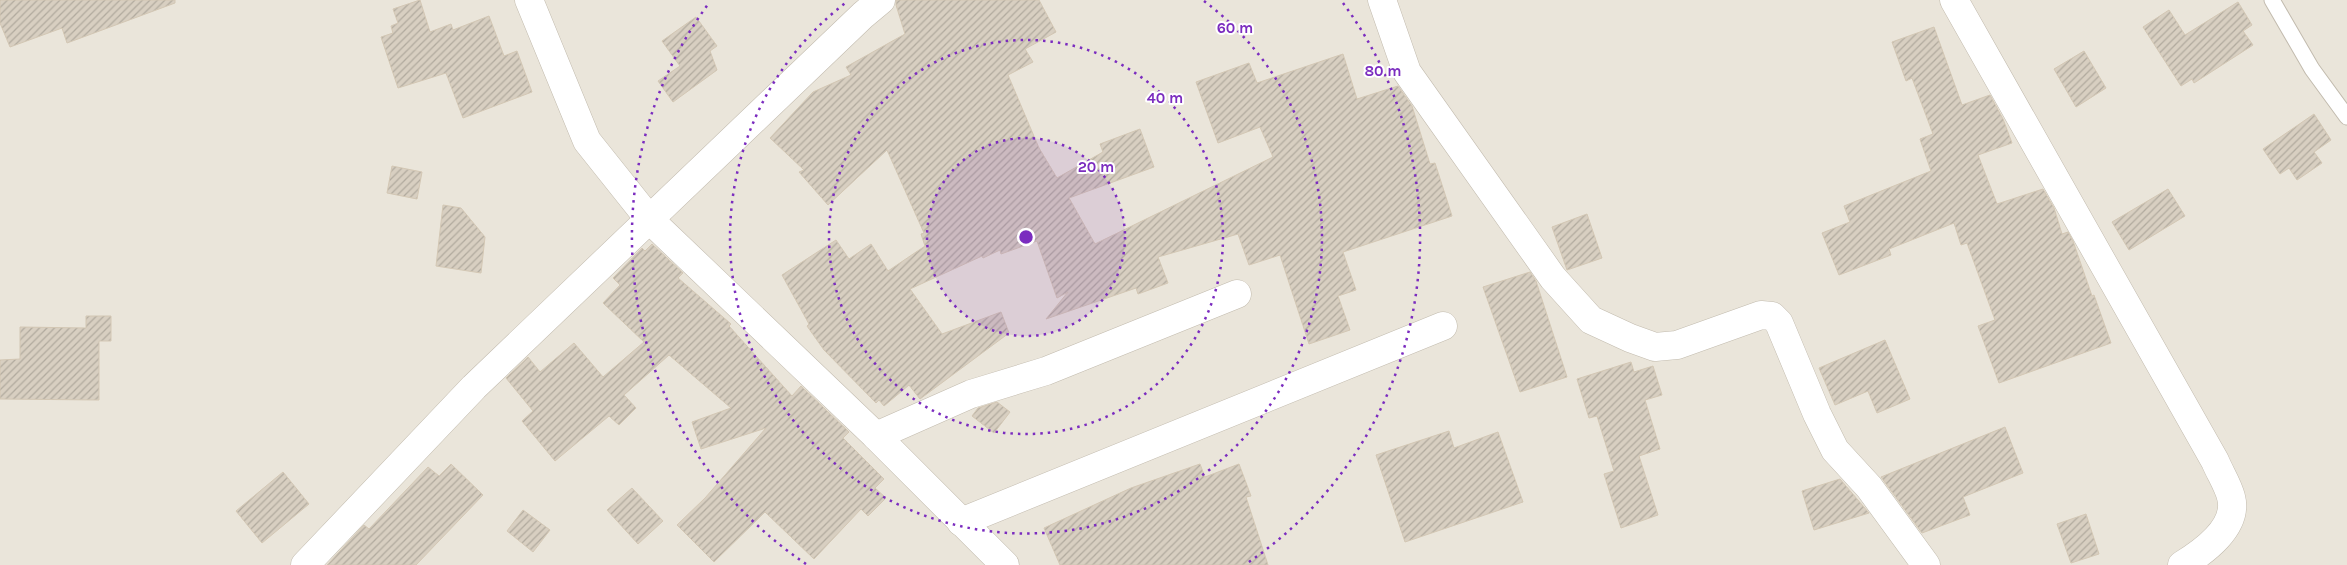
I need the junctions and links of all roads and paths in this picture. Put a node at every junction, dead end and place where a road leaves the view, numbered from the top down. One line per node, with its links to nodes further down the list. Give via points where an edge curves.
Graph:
1 (529, 0): 7 (street, via 587,141)
2 (1382, 0): 14 (street, via 1407,72 1554,278 1591,320 1655,347 1677,345 1761,315 1772,316 1779,323 1835,450 1869,487)
3 (1954, 0): 15 (street, via 2210,453 2232,499 2228,525 2204,551)
4 (2272, 0): 6 (lane, via 2312,69)
5 (869, 5): 7 (street)
6 (2347, 117)
7 (650, 220): 10 (street); 12 (street, via 474,387)
8 (1237, 294): 10 (street, via 1046,371 971,394)
9 (1443, 326): 11 (street)
10 (876, 436): 11 (street)
11 (961, 522): 13 (street)
12 (305, 565)
13 (1005, 565)
14 (1926, 565)
15 (2182, 565)

